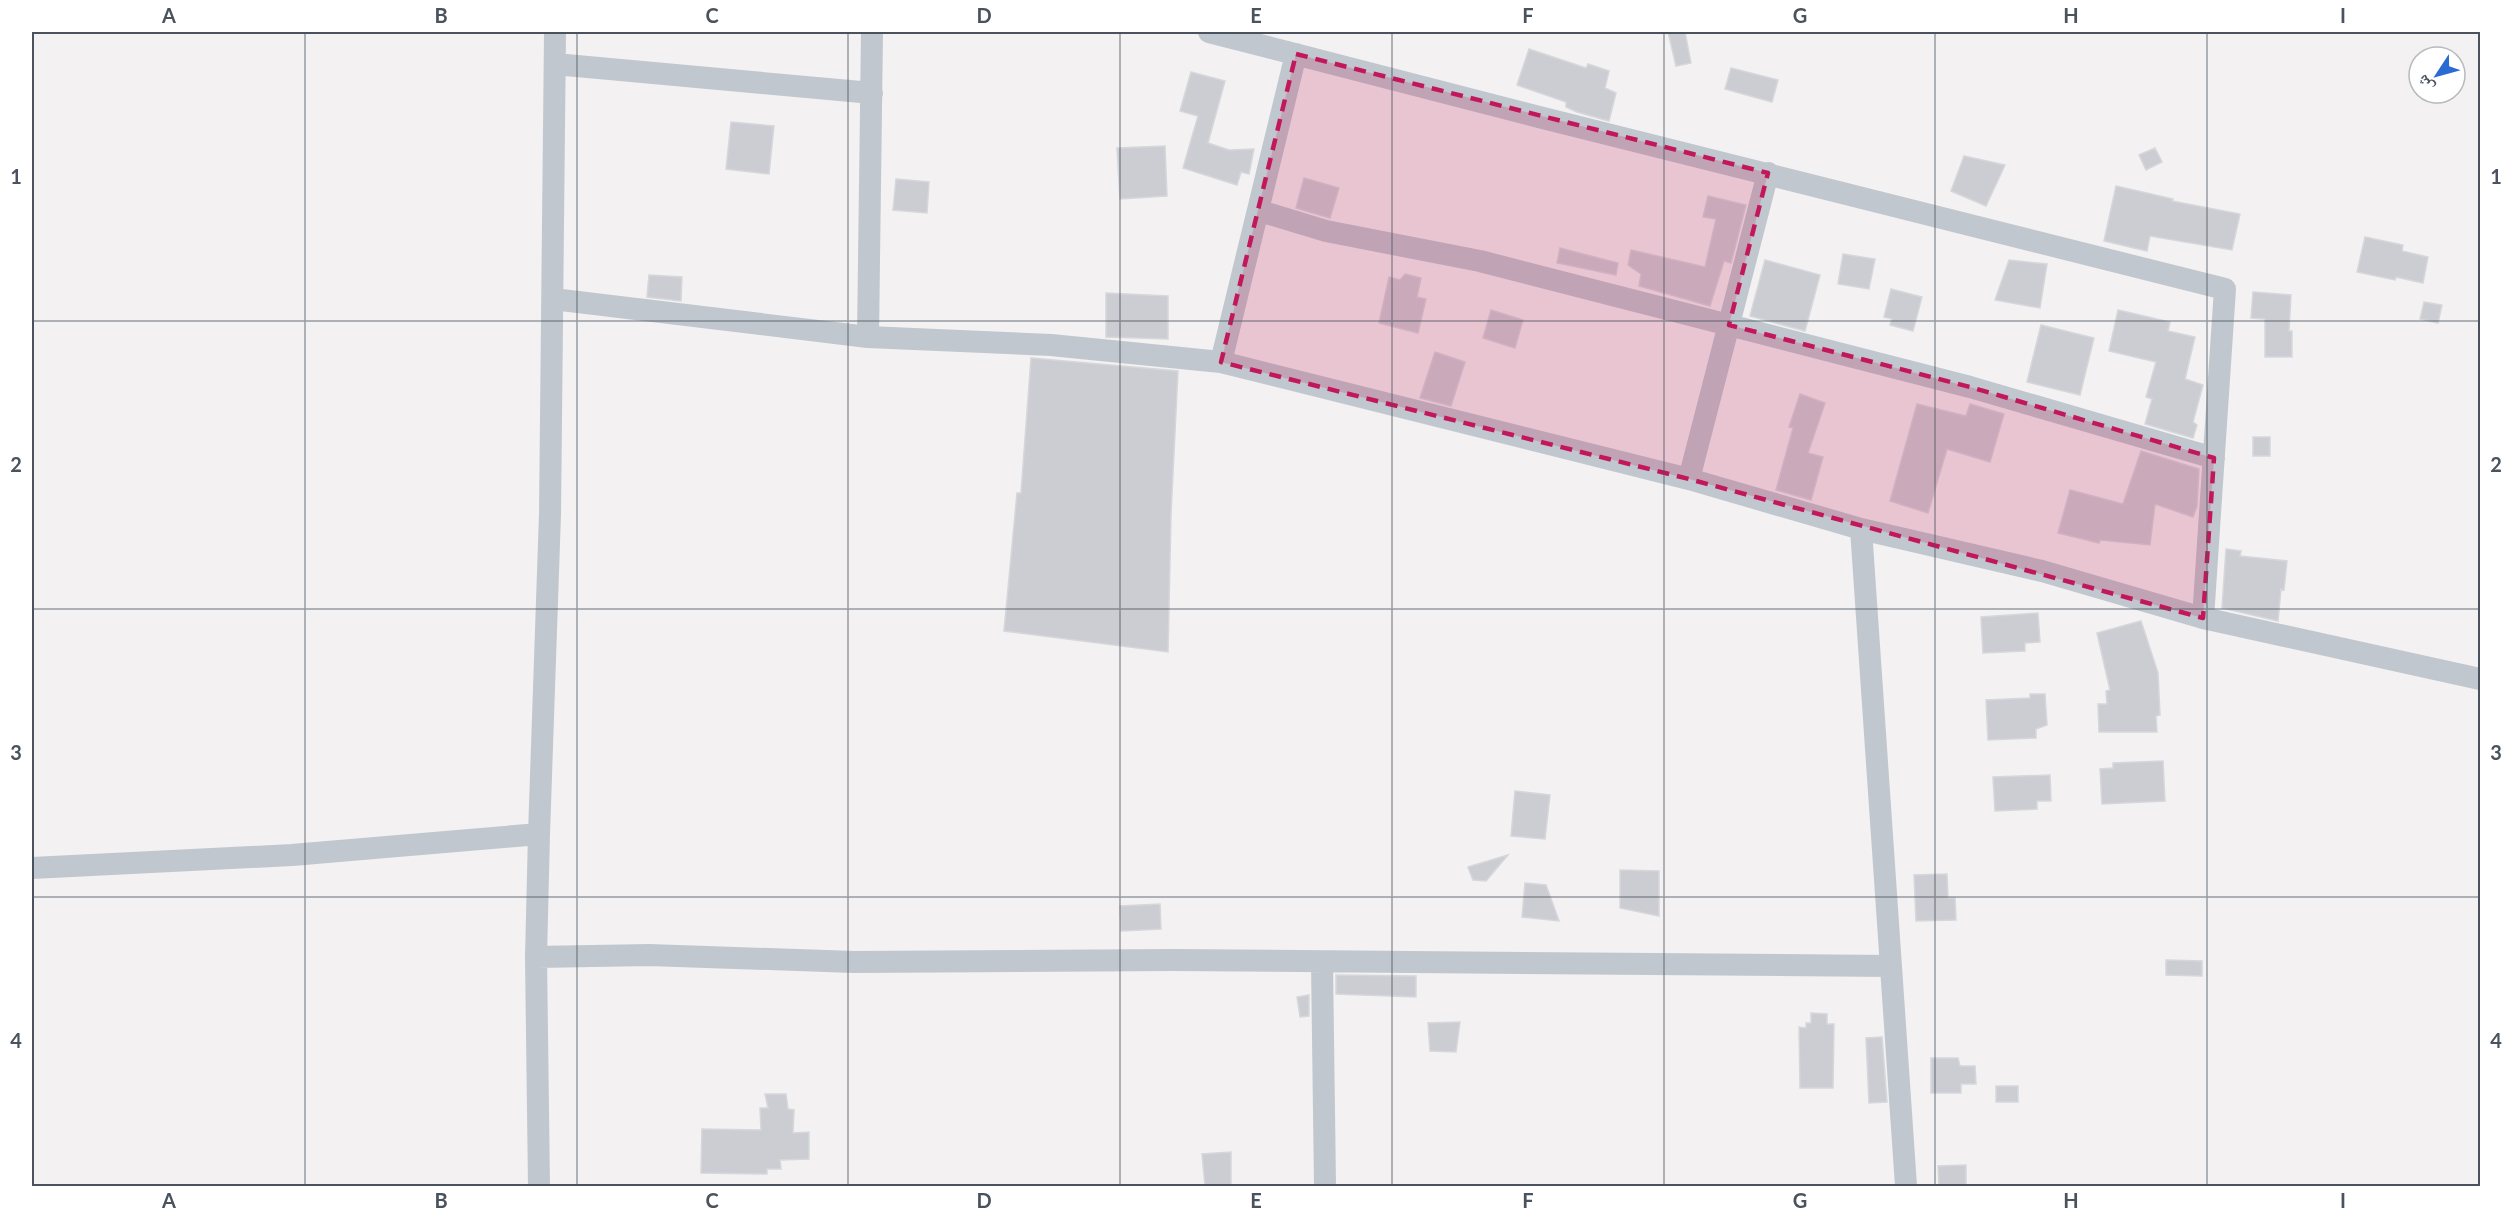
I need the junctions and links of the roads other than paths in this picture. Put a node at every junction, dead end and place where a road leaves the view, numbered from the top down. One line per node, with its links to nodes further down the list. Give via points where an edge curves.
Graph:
1 (555, 32): 5 (street)
2 (872, 32): 6 (street)
3 (1209, 32): 4 (street)
4 (1296, 54): 7 (street); 8 (street)
5 (555, 64): 6 (street); 9 (street)
6 (872, 93): 11 (street)
7 (1768, 173): 10 (street); 13 (street, via 2225,289)
8 (1260, 211): 10 (street, via 1326,231 1480,261); 12 (street)
9 (553, 299): 11 (street); 18 (street)
10 (1729, 326): 13 (street, via 1970,387); 14 (street)
11 (868, 337): 12 (street, via 1051,345)
12 (1221, 362): 14 (street)
13 (2214, 458): 16 (street)
14 (1689, 479): 15 (street)
15 (1861, 529): 16 (street, via 2042,571); 22 (street)
16 (2203, 618): 17 (street)
17 (2481, 679)
18 (539, 834): 19 (street, via 292,855); 20 (street)
19 (32, 868)
20 (536, 957): 21 (street); 23 (street)
21 (1322, 963): 22 (street); 24 (street)
22 (1891, 966): 25 (street)
23 (539, 1186)
24 (1325, 1186)
25 (1906, 1186)

